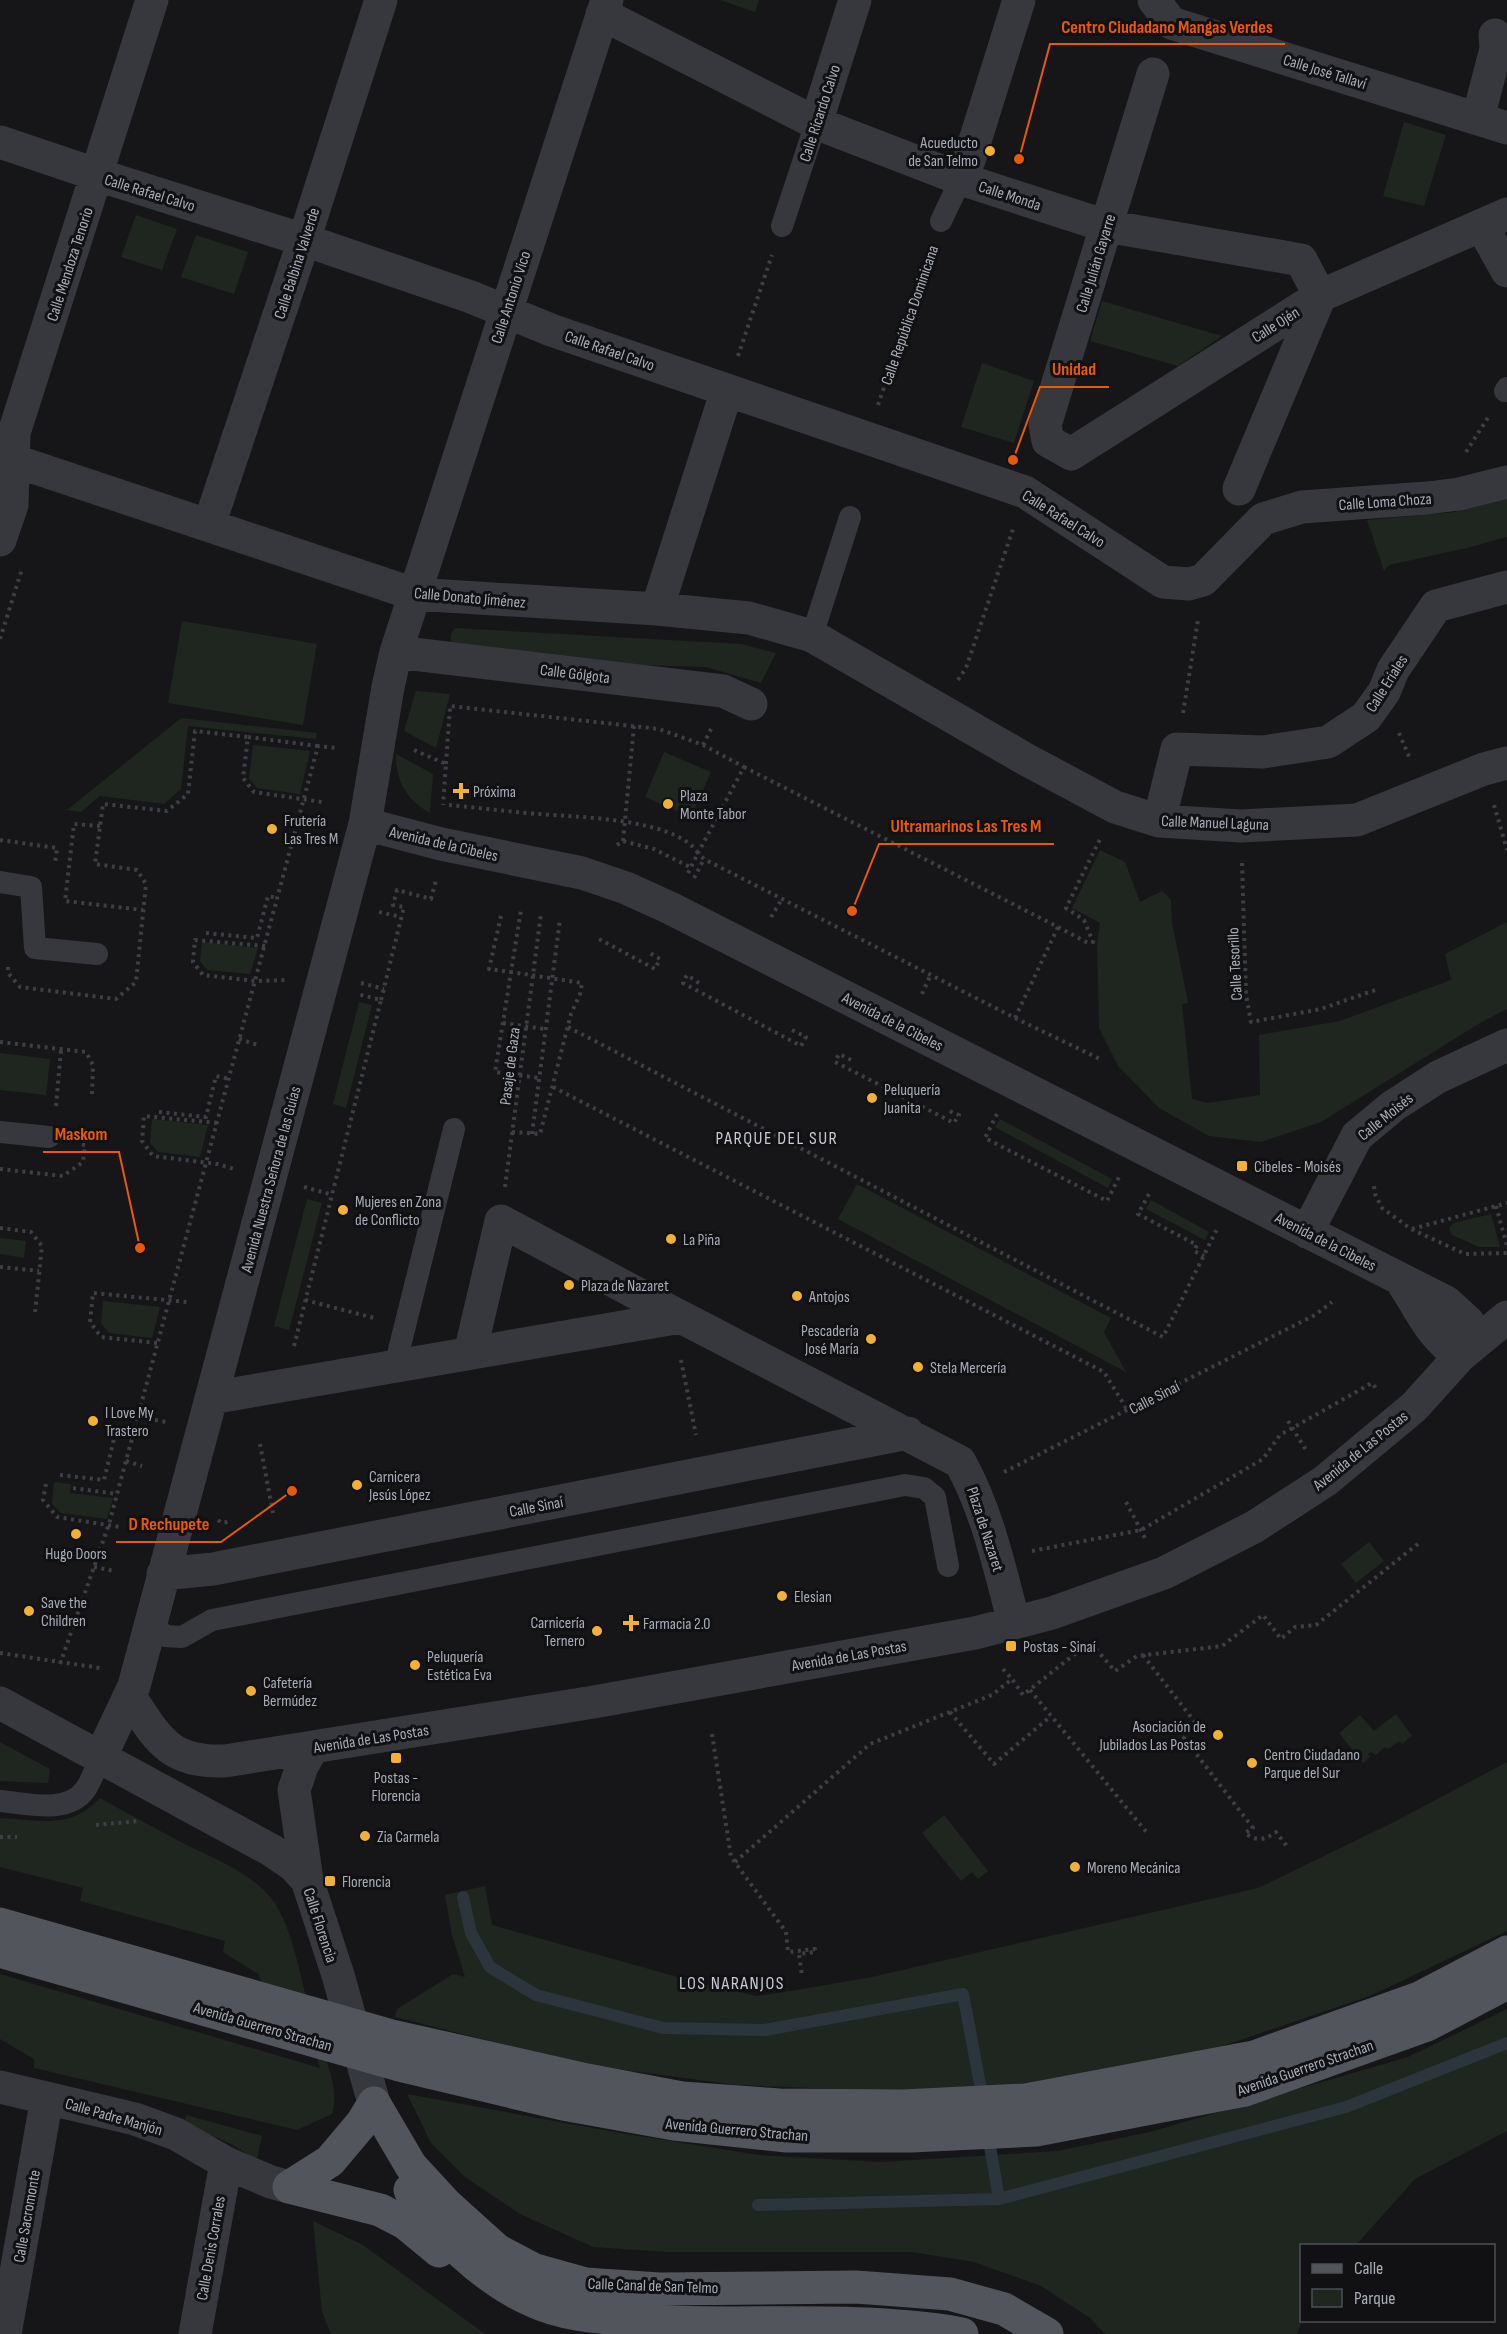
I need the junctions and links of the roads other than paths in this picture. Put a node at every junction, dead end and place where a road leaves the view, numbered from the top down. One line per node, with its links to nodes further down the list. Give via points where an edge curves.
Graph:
1 (152, 0): 12 (street, Calle Mendoza Tenorio)
2 (381, 0): 18 (street, Calle Balbina Valverde)
3 (855, 0): 9 (street, Calle Ricardo Calvo)
4 (1019, 0): 13 (street)
5 (1154, 0): 10 (street, Calle José Tallaví, via 1171,23)
6 (604, 7): 9 (street, Calle Monda); 21 (street, Calle Antonio Vico)
7 (1495, 35): 10 (street)
8 (1153, 74): 17 (street, Calle Julián Gayarre)
9 (816, 123): 13 (street, Calle Monda); 16 (lane, Calle Ricardo Calvo)
10 (1493, 123)
11 (0, 142): 12 (street, Calle Rafael Calvo)
12 (98, 175): 18 (street, Calle Rafael Calvo); 24 (street, Calle Mendoza Tenorio)
13 (961, 179): 14 (lane); 17 (street, Calle Monda)
14 (940, 220)
15 (1494, 220): 19 (street); 20 (street, Calle Ojén)
16 (782, 226)
17 (1106, 226): 20 (street, Calle Monda, via 1301,260); 23 (street, Calle Julián Gayarre, via 1045,425 1048,441)
18 (304, 240): 21 (street, Calle Rafael Calvo); 29 (street, Calle Balbina Valverde)
19 (1507, 271)
20 (1320, 296): 23 (street, Calle Ojén, via 1071,454); 26 (street)
21 (506, 310): 22 (street, Calle Rafael Calvo, via 551,330); 32 (street, Calle Antonio Vico)
22 (732, 376): 28 (street, Calle Rafael Calvo, via 1025,492 1163,582 1189,584 1203,580); 33 (street)
23 (1058, 447)
24 (7, 458): 29 (street, Calle Donato Jiménez); 30 (street, Calle Mendoza Tenorio)
25 (1507, 482): 28 (street, Calle Loma Choza, via 1427,498 1302,507)
26 (1239, 489)
27 (850, 517): 34 (lane)
28 (1263, 519)
29 (209, 525): 32 (street, Calle Donato Jiménez)
30 (12, 550)
31 (1507, 587): 39 (street, Calle Eriales, via 1436,606 1366,717 1328,742 1263,752 1177,749)
32 (414, 594): 33 (street, Calle Donato Jiménez); 35 (street, Avenida Nuestra Señora de las Guías)
33 (657, 609): 34 (street, Calle Donato Jiménez, via 749,618)
34 (813, 636): 37 (street, Calle Donato Jiménez)
35 (396, 652): 36 (street, Calle Gólgota, via 723,691); 40 (street, Avenida Nuestra Señora de las Guías)
36 (751, 704)
37 (940, 708): 39 (street, Calle Manuel Laguna, via 1115,807)
38 (1496, 766): 39 (street, Calle Manuel Laguna, via 1357,820 1241,826)
39 (1159, 821)
40 (365, 824): 47 (street, Avenida de la Cibeles, via 582,873 626,888); 53 (street, Avenida Nuestra Señora de las Guías)
41 (0, 882): 42 (lane, via 31,887 35,948)
42 (97, 954)
43 (1507, 1045): 47 (street, Calle Moisés, via 1438,1077 1392,1106 1357,1136)
44 (454, 1129): 52 (lane)
45 (0, 1132): 46 (lane)
46 (49, 1137)
47 (1307, 1232): 50 (street, Avenida de la Cibeles, via 1399,1278 1428,1327 1448,1348)
48 (681, 1317): 51 (street); 51 (street, Plaza de Nazaret, via 501,1221); 54 (street, Plaza de Nazaret)
49 (1507, 1317): 50 (street, Avenida de Las Postas)
50 (1469, 1349): 58 (street, Avenida de Las Postas, via 1414,1407 1325,1481 1254,1527 1164,1573)
51 (470, 1353): 52 (street)
52 (395, 1366): 53 (street)
53 (211, 1398): 56 (street, Avenida Nuestra Señora de las Guías)
54 (908, 1433): 56 (street, Calle Sinaí, via 213,1569); 58 (street, Plaza de Nazaret, via 960,1462 973,1485)
55 (948, 1566): 57 (lane, via 935,1497 924,1488 905,1485 212,1620 182,1637 165,1636)
56 (163, 1574): 57 (street, Avenida Nuestra Señora de las Guías)
57 (150, 1622): 59 (street, Avenida Nuestra Señora de las Guías)
58 (1014, 1623): 61 (street, Avenida de Las Postas, via 594,1702)
59 (130, 1697): 61 (street, Avenida de Las Postas, via 157,1738 195,1761 225,1761); 62 (street, Avenida Nuestra Señora de las Guías)
60 (0, 1703): 62 (street)
61 (313, 1748): 64 (street, Calle Florencia, via 294,1790)
62 (101, 1756): 63 (lane, via 84,1792 73,1800 57,1806); 64 (street, via 271,1850)
63 (0, 1801)
64 (307, 1881): 73 (street, Calle Florencia)
65 (0, 1924): 69 (main road, Avenida Guerrero Strachan)
66 (0, 1951): 69 (main road, Avenida Guerrero Strachan)
67 (1507, 1952): 70 (main road, Avenida Guerrero Strachan, via 1419,1998 1254,2056 1026,2100 802,2106 682,2098)
68 (1507, 1983): 70 (main road, Avenida Guerrero Strachan, via 1427,2025 1245,2090 1036,2130 910,2136 776,2135 674,2124 574,2106)
69 (306, 2025): 70 (main road, Avenida Guerrero Strachan)
70 (395, 2050)
71 (0, 2087): 72 (street, Calle Padre Manjón)
72 (47, 2098): 74 (street, Calle Padre Manjón, via 135,2119 176,2134); 77 (street, Calle Sacromonte)
73 (374, 2103): 75 (main road, via 330,2161); 76 (main road, Calle Canal de San Telmo, via 392,2160 442,2234 495,2279); 80 (main road, Calle Canal de San Telmo, via 411,2166 446,2204 497,2250 535,2270 585,2284 649,2288 856,2287 950,2294 1004,2310)
74 (226, 2163): 75 (street, Calle Padre Manjón); 78 (street, Calle Denis Corrales)
75 (289, 2187): 76 (main road, via 380,2210 405,2223 471,2274)
76 (533, 2301): 79 (main road, Calle Canal de San Telmo, via 582,2316 662,2322 854,2323)
77 (5, 2334)
78 (195, 2334)
79 (962, 2334)
80 (1047, 2334)

